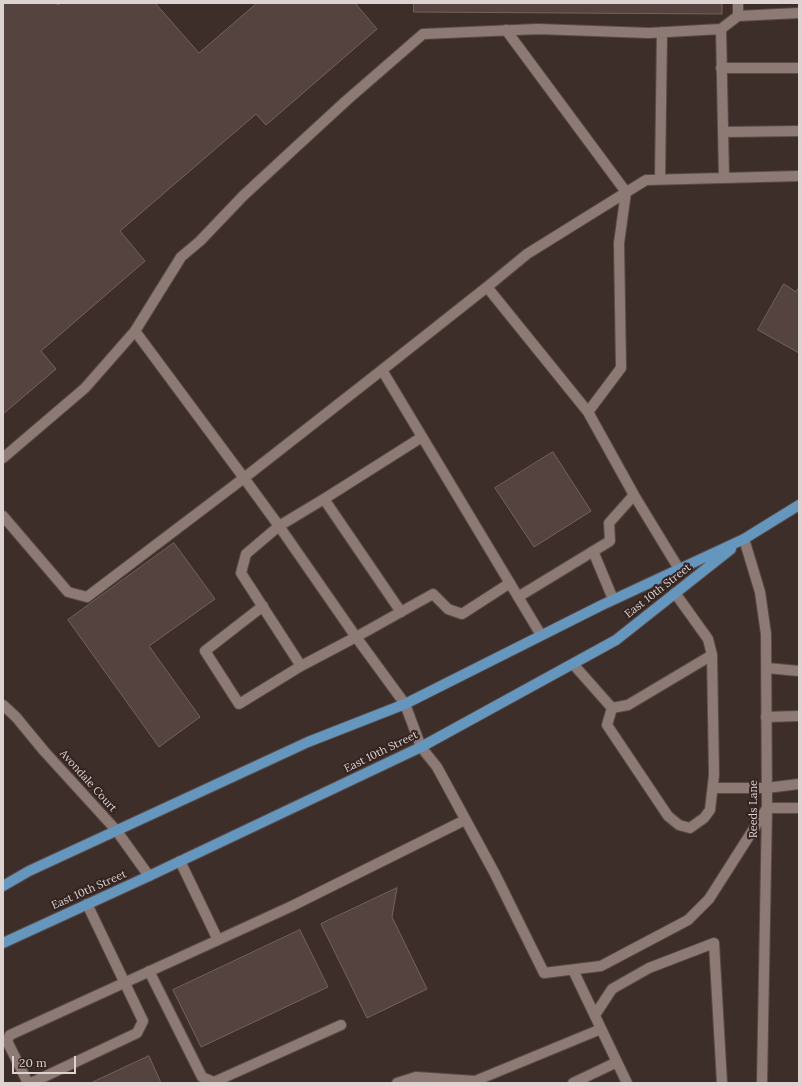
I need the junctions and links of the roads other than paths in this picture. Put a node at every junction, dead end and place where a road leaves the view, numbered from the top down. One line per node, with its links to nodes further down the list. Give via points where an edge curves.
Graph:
1 (738, 3): 3 (street)
2 (799, 13): 3 (street)
3 (738, 16): 4 (street)
4 (721, 29): 6 (street); 7 (street)
5 (506, 30): 6 (street); 14 (street); 16 (street, via 423,34 297,146 181,257)
6 (662, 32): 13 (street)
7 (721, 68): 8 (street); 10 (street)
8 (799, 68)
9 (799, 131): 10 (street)
10 (723, 132): 12 (street)
11 (799, 176): 12 (street)
12 (724, 178): 13 (street)
13 (660, 179): 14 (street, via 646,180)
14 (626, 192): 15 (street, via 527,254); 18 (street, via 619,243 621,368)
15 (487, 287): 17 (street); 18 (street)
16 (135, 332): 20 (street, via 85,388); 21 (street)
17 (382, 370): 19 (street); 21 (street)
18 (588, 412): 22 (street)
19 (422, 437): 23 (street); 30 (street)
20 (3, 458)
21 (244, 478): 25 (street, via 87,597 68,592); 26 (street)
22 (634, 495): 28 (street, via 609,523 610,541); 29 (street)
23 (324, 499): 26 (street); 35 (street)
24 (799, 505): 27 (main road, East 10th Street)
25 (3, 516)
26 (278, 526): 34 (street, via 246,554 242,573); 37 (street)
27 (744, 539): 29 (main road, East 10th Street); 31 (main road, East 10th Street); 41 (street, Reeds Lane, via 764,612)
28 (593, 551): 32 (street); 33 (street)
29 (679, 568): 33 (main road, East 10th Street)
30 (510, 584): 32 (street); 35 (street, via 462,614 448,609 433,594)
31 (675, 593): 38 (street, via 708,639); 39 (main road, East 10th Street, via 616,640)
32 (518, 597): 36 (street)
33 (613, 600): 36 (main road, East 10th Street)
34 (263, 606): 40 (street); 40 (street, via 205,651 222,678 239,704)
35 (401, 612): 37 (street)
36 (541, 635): 43 (main road, East 10th Street)
37 (356, 637): 40 (street); 43 (street)
38 (712, 655): 45 (street, via 628,705); 50 (street)
39 (573, 664): 45 (street); 48 (main road, East 10th Street)
40 (301, 666)
41 (766, 668): 42 (street); 47 (street, Reeds Lane)
42 (799, 671)
43 (405, 704): 48 (street); 55 (main road, East 10th Street, via 308,742)
44 (3, 705): 55 (street, Avondale Court)
45 (612, 708): 50 (street, via 607,725 668,816 679,825 690,828 704,818 710,810)
46 (799, 716): 47 (street)
47 (766, 717): 51 (street, Reeds Lane)
48 (421, 747): 54 (street, via 437,767); 56 (main road, East 10th Street)
49 (799, 784): 51 (street)
50 (713, 788): 51 (street)
51 (766, 788): 52 (street, Reeds Lane)
52 (766, 808): 53 (street); 62 (street, via 709,899 688,920 601,966); 76 (street, Reeds Lane)
53 (799, 808)
54 (465, 820): 60 (street); 62 (street, via 544,973)
55 (116, 830): 57 (street, Avondale Court); 58 (main road, East 10th Street)
56 (180, 861): 57 (main road, East 10th Street); 60 (street)
57 (150, 876): 59 (main road, East 10th Street)
58 (3, 886)
59 (87, 904): 61 (main road, East 10th Street); 64 (street)
60 (218, 940): 63 (street)
61 (3, 943)
62 (573, 970): 65 (street)
63 (149, 972): 64 (street); 66 (street, via 202,1077 214,1082)
64 (125, 982): 71 (street, via 143,1021 137,1033); 71 (street, via 10,1035 7,1041)
65 (595, 1015): 67 (street); 75 (street, via 612,989 649,968 714,943)
66 (341, 1025)
67 (601, 1029): 68 (street); 70 (street)
68 (617, 1062): 73 (street); 74 (street)
69 (418, 1080): 70 (street); 72 (street)
70 (476, 1082)
71 (29, 1083)
72 (397, 1083)
73 (573, 1083)
74 (627, 1083)
75 (722, 1083)
76 (762, 1083)

